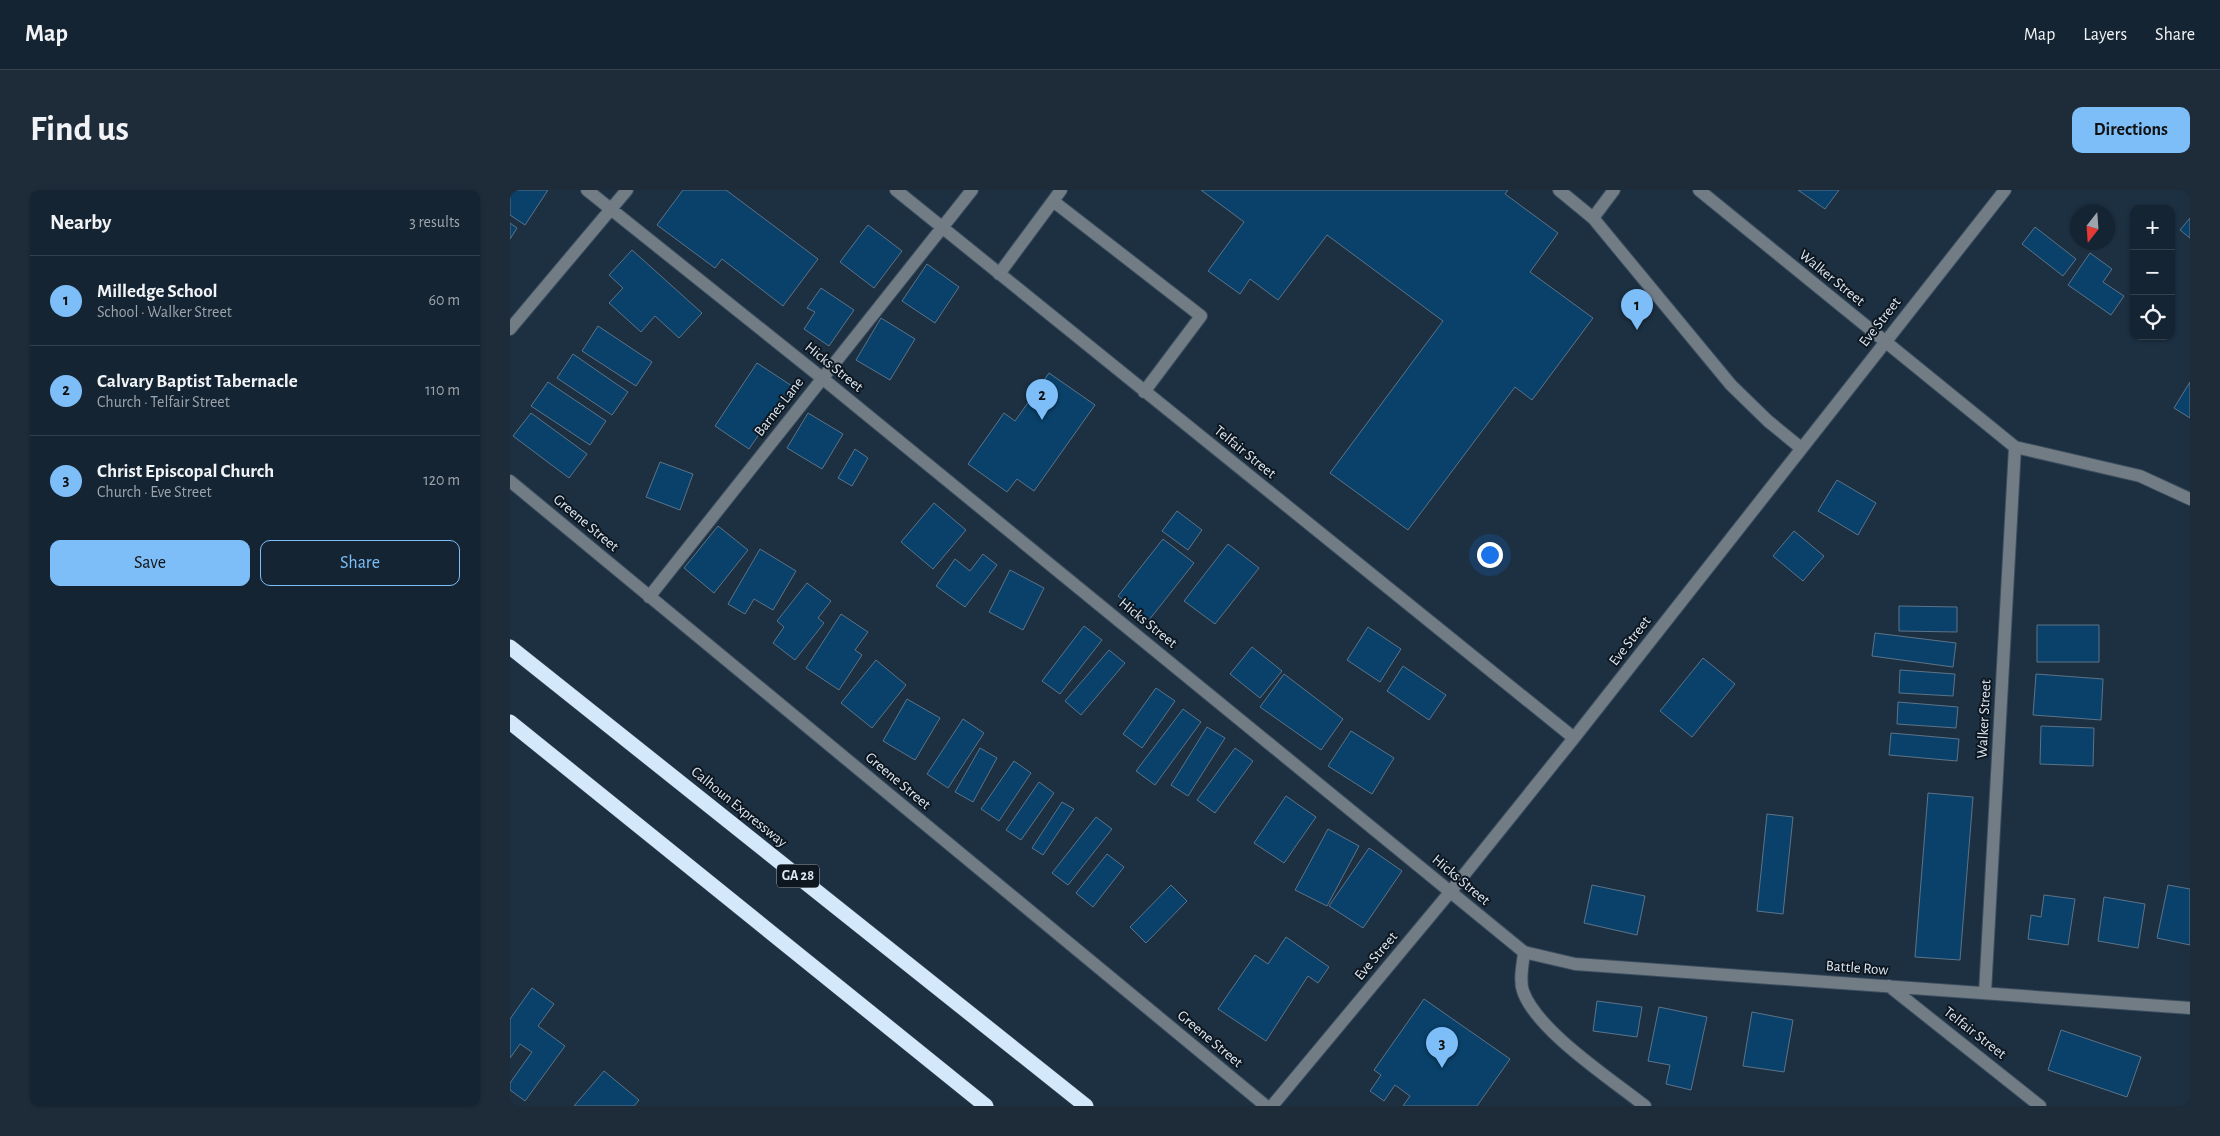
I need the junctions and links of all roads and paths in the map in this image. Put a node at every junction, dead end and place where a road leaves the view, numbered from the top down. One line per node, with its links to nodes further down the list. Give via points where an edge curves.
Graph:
1 (587, 190): 11 (street, Hicks Street)
2 (627, 190): 11 (street)
3 (896, 190): 13 (street, Telfair Street)
4 (972, 190): 13 (street, Barnes Lane)
5 (1062, 190): 10 (street)
6 (1559, 190): 12 (street)
7 (1614, 190): 12 (street)
8 (1700, 190): 16 (street, Walker Street)
9 (2005, 190): 16 (street, Eve Street)
10 (1053, 201): 14 (street); 18 (street, via 1201,316)
11 (611, 210): 15 (street); 17 (street, Hicks Street)
12 (1593, 218): 20 (street, via 1731,386)
13 (943, 229): 14 (street, Telfair Street); 17 (street, Barnes Lane)
14 (999, 274): 18 (street, Telfair Street)
15 (510, 329)
16 (1885, 342): 19 (street, Walker Street); 20 (street, Eve Street)
17 (822, 378): 23 (street, Barnes Lane); 27 (street, Hicks Street)
18 (1144, 392): 26 (street, Telfair Street)
19 (2015, 447): 22 (street, Walker Street, via 2140,476); 30 (street, Walker Street)
20 (1801, 448): 26 (street, Eve Street)
21 (510, 481): 23 (street, Greene Street)
22 (2190, 499)
23 (649, 597): 34 (street, Greene Street)
24 (510, 647): 33 (highway, Calhoun Expressway / GA 28)
25 (510, 722): 32 (highway)
26 (1574, 738): 27 (street, Eve Street)
27 (1451, 892): 28 (street, Hicks Street); 35 (street, Eve Street)
28 (1524, 952): 29 (street, Battle Row, via 1576,964); 36 (street, via 1522,989 1532,1010 1549,1030)
29 (1889, 986): 30 (street, Battle Row); 37 (street, Telfair Street)
30 (1985, 993): 31 (street, Battle Row)
31 (2190, 1008)
32 (986, 1106)
33 (1086, 1106)
34 (1266, 1106)
35 (1272, 1106)
36 (1645, 1106)
37 (2040, 1106)

